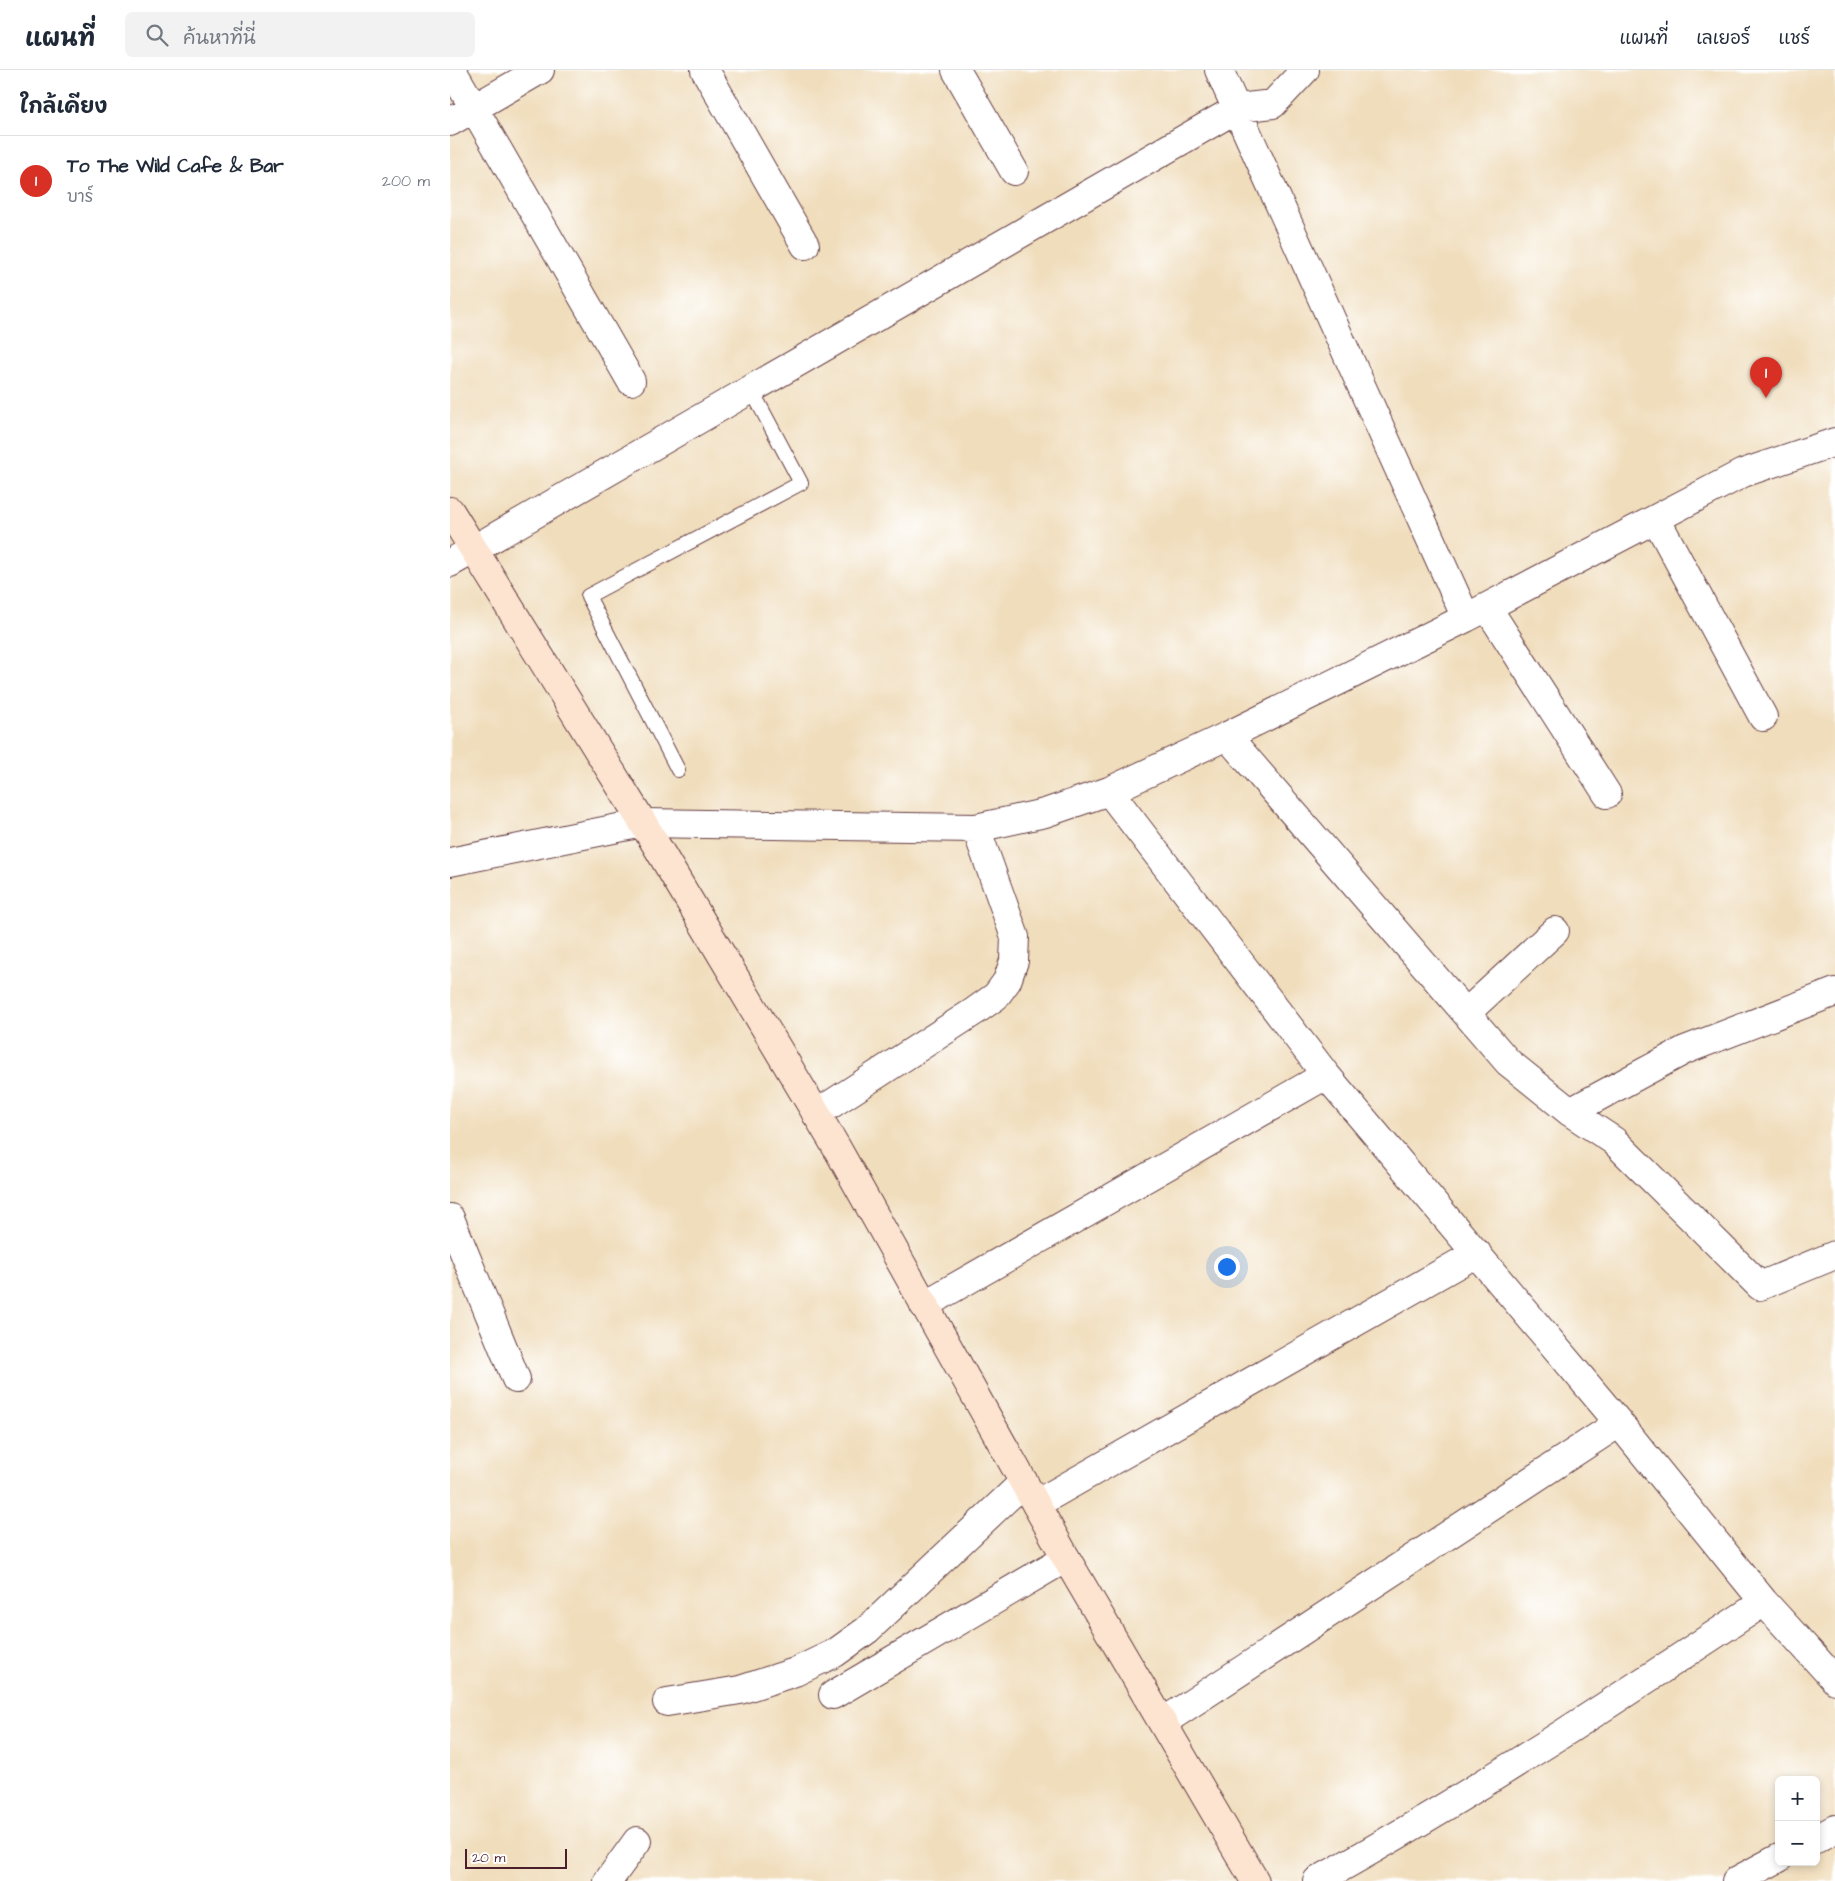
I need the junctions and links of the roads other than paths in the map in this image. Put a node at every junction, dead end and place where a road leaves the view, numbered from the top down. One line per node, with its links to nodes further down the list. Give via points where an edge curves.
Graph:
1 (452, 70): 8 (street)
2 (540, 70): 8 (street)
3 (705, 70): 11 (street)
4 (956, 70): 10 (street)
5 (1219, 70): 7 (street)
6 (1305, 70): 7 (street, via 1273,104)
7 (1238, 108): 13 (street); 19 (street)
8 (474, 109): 9 (street); 12 (street)
9 (450, 122)
10 (1014, 171)
11 (805, 245)
12 (631, 381)
13 (751, 389): 17 (street); 22 (lane, via 801,483 588,596)
14 (1835, 442): 16 (street, via 1743,473)
15 (450, 511): 17 (street)
16 (1656, 519): 19 (street); 20 (street)
17 (473, 550): 18 (street); 25 (street)
18 (450, 563)
19 (1477, 613): 21 (street); 24 (street)
20 (1762, 718)
21 (1228, 736): 23 (street); 30 (street)
22 (678, 770)
23 (1109, 791): 26 (street, via 1045,813); 31 (street)
24 (1606, 794)
25 (643, 823): 26 (street); 27 (street); 33 (street)
26 (976, 828): 33 (street, via 1014,937 1014,961 1007,981 996,996)
27 (450, 862)
28 (1555, 931): 30 (street)
29 (1835, 992): 32 (street, via 1685,1050)
30 (1466, 1013): 32 (street, via 1508,1062)
31 (1326, 1075): 35 (street); 37 (street)
32 (1570, 1112): 36 (street, via 1614,1141 1760,1286)
33 (816, 1114): 37 (street)
34 (450, 1218): 38 (street)
35 (1477, 1254): 39 (street); 40 (street)
36 (1835, 1256)
37 (924, 1305): 40 (street)
38 (516, 1379)
39 (1618, 1423): 42 (street); 46 (street)
40 (1030, 1493): 41 (street); 45 (street, via 867,1630 835,1653 795,1672 740,1690)
41 (1066, 1558): 44 (street); 46 (street)
42 (1764, 1602): 43 (street); 53 (street, via 1562,1735)
43 (1835, 1680)
44 (833, 1695)
45 (668, 1702)
46 (1163, 1722): 52 (street)
47 (1835, 1829): 48 (street)
48 (1820, 1837)
49 (637, 1841): 51 (street)
50 (1775, 1860): 54 (street)
51 (608, 1881)
52 (1255, 1881)
53 (1317, 1881)
54 (1736, 1881)

